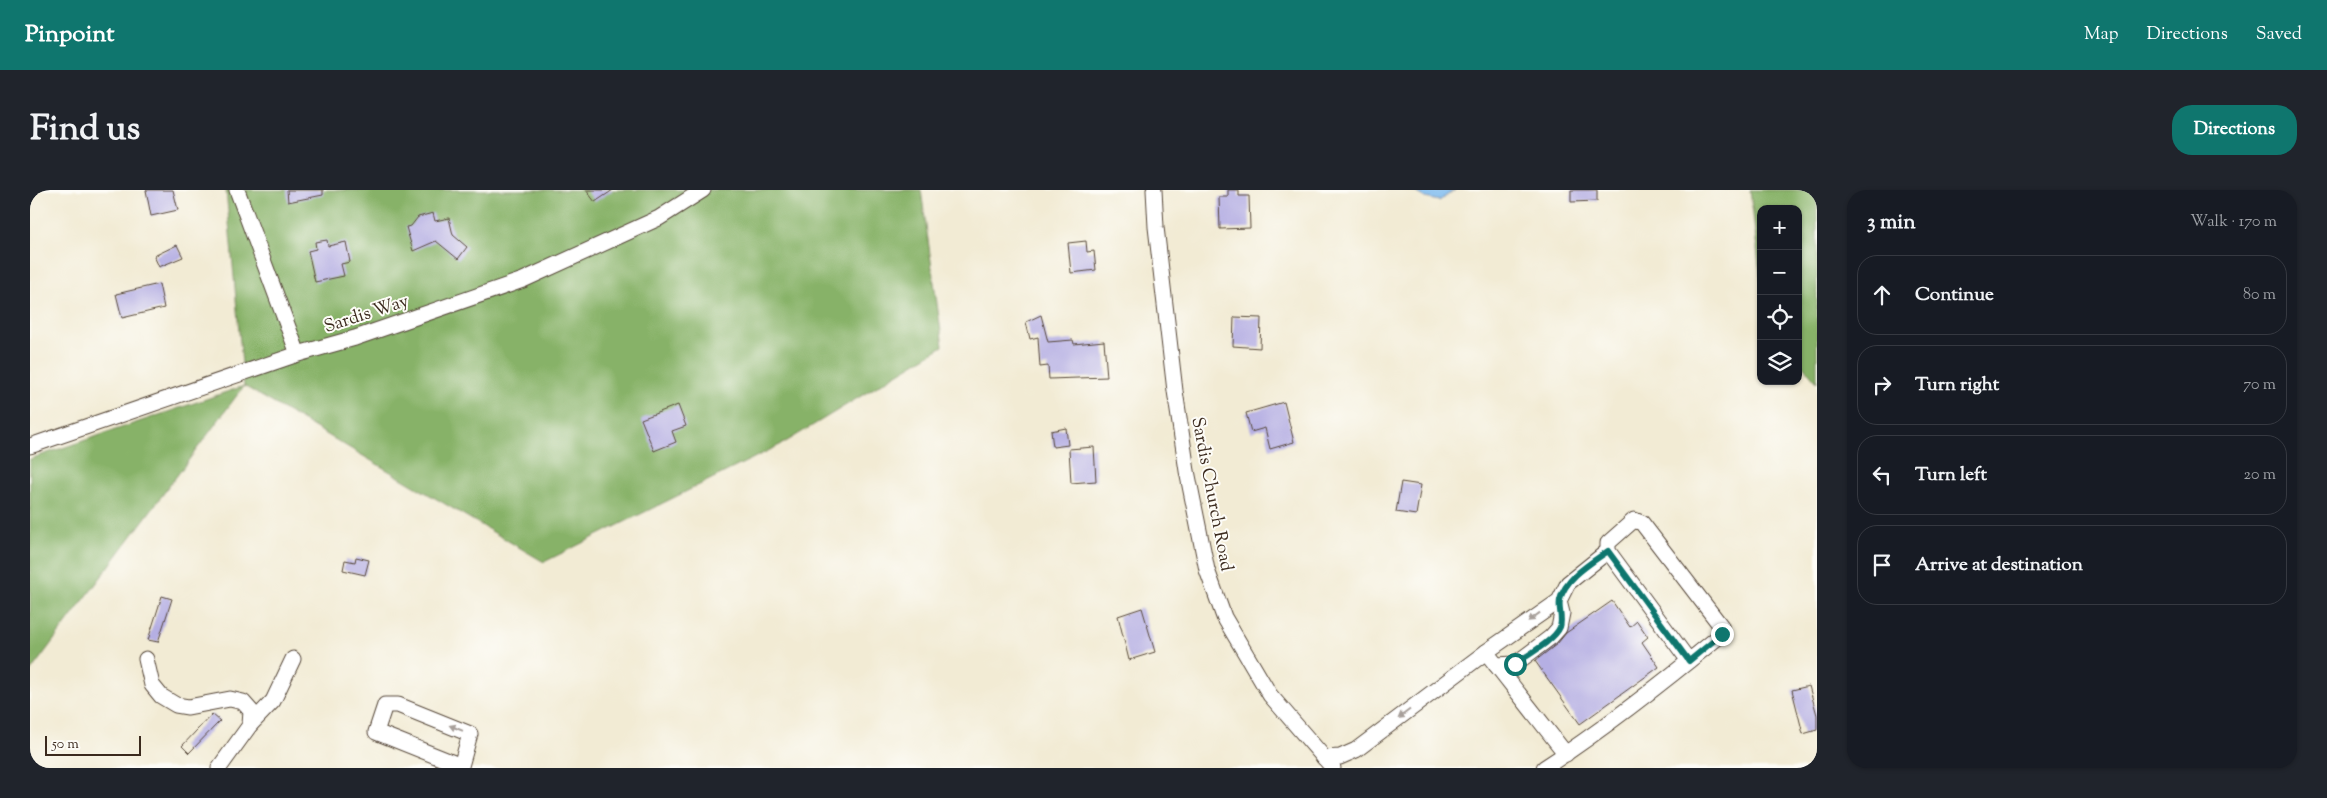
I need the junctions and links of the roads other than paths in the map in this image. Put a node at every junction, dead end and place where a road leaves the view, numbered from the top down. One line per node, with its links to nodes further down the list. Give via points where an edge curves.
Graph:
1 (237, 190): 4 (street)
2 (703, 190): 4 (street, Sardis Way, via 659,218 523,280 355,338)
3 (1154, 190): 15 (street, Sardis Church Road, via 1175,391 1207,570 1224,617 1270,695)
4 (298, 354): 5 (street, Sardis Way)
5 (30, 446)
6 (1608, 551): 7 (street, via 1568,583); 11 (street); 11 (street, via 1608,543 1618,532 1634,520 1642,523 1721,626 1722,634)
7 (1559, 601): 8 (street, one-way to 8); 12 (street, via 1562,613 1559,628 1551,637 1515,664)
8 (1486, 652): 12 (street); 15 (street, one-way to 15, via 1356,750)
9 (146, 659): 13 (street, via 152,685 160,696 176,705 188,707 230,699 243,702 251,711)
10 (294, 659): 13 (street, via 273,701)
11 (1689, 661): 14 (street)
12 (1496, 665): 14 (street)
13 (250, 725): 17 (street)
14 (1566, 754): 18 (street)
15 (1328, 763)
16 (461, 767): 16 (street, one-way to 16, via 470,734 398,705 386,705 376,732)
17 (219, 768)
18 (1544, 768)

